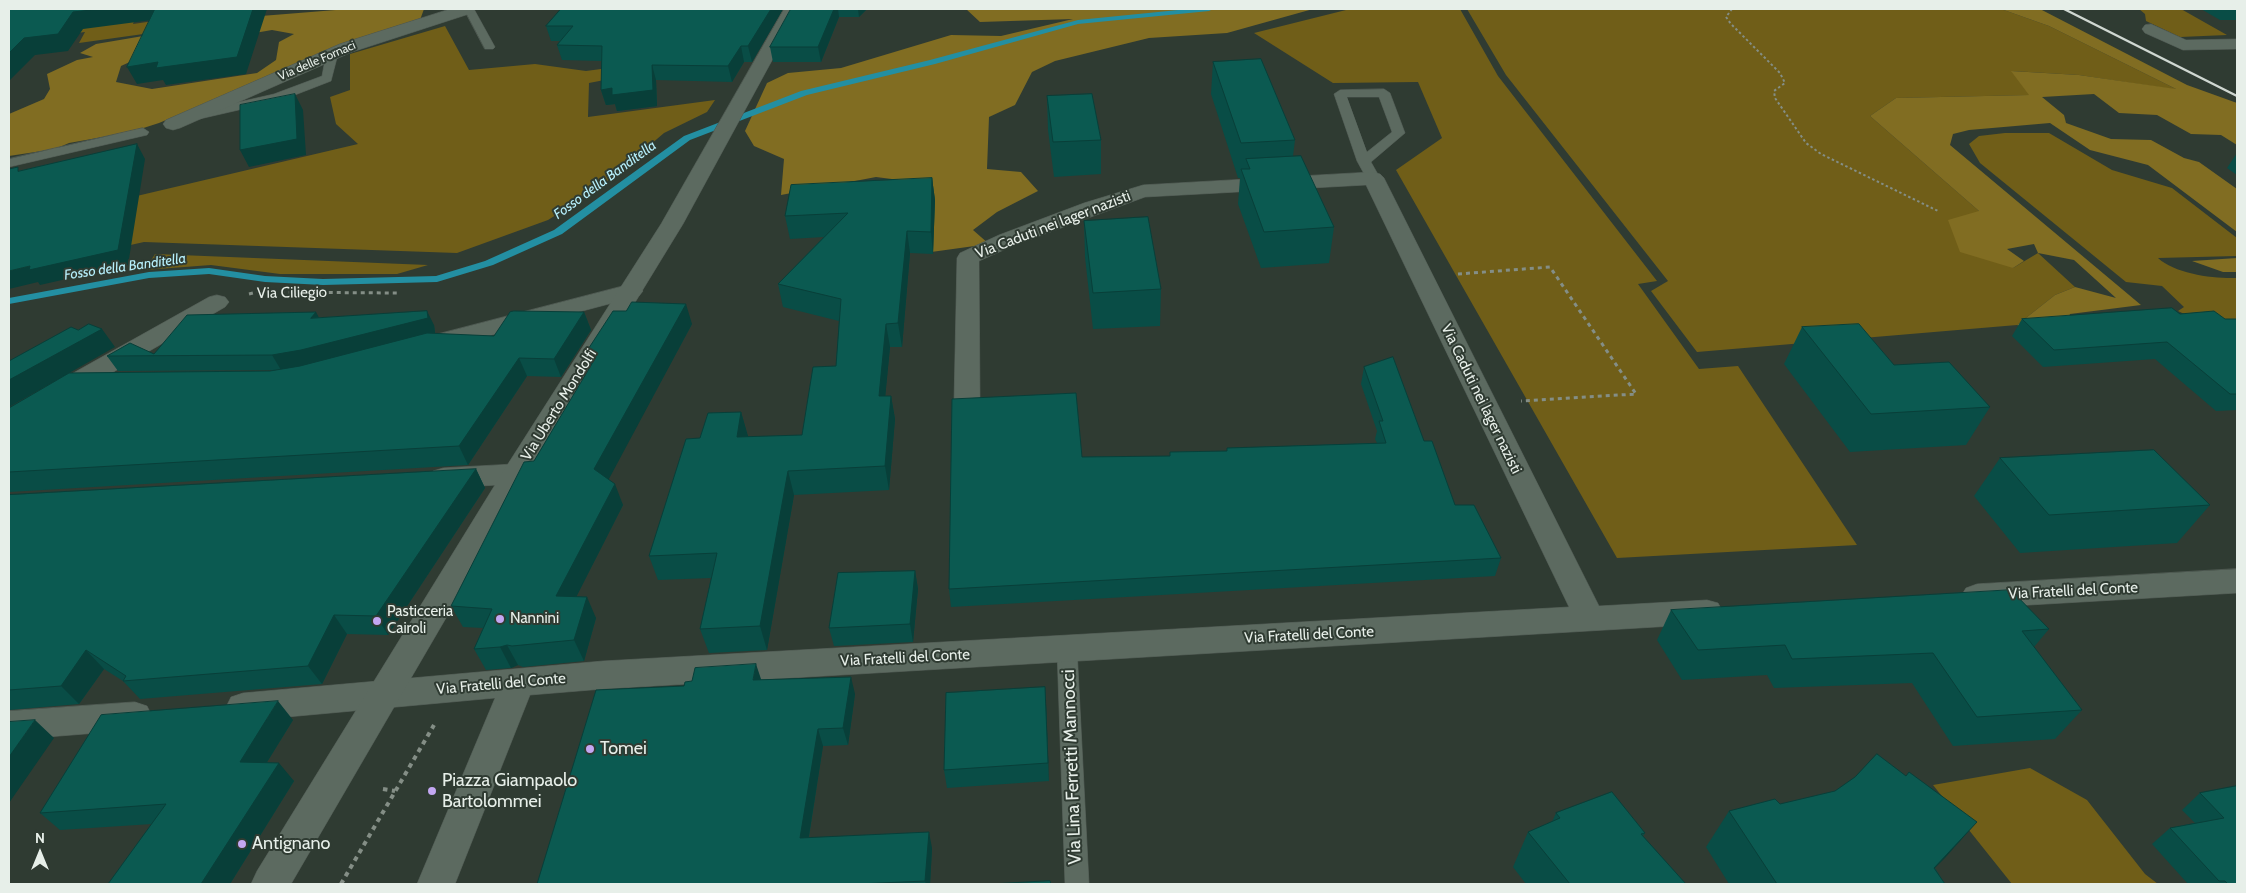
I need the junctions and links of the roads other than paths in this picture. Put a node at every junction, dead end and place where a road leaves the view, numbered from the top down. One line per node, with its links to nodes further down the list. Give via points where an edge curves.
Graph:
1 (468, 9): 5 (lane); 6 (street, Via delle Fornaci, via 332,54)
2 (792, 9): 10 (street, Via Uberto Mondolfi, via 693,188)
3 (2151, 29): 4 (street, via 2183,45)
4 (2237, 44)
5 (489, 47)
6 (173, 124)
7 (143, 132): 8 (lane)
8 (9, 162)
9 (1368, 170): 9 (lane, Via Caduti nei lager nazisti, via 1399,133 1384,94 1340,94); 15 (street, Via Caduti nei lager nazisti, via 1143,191 1006,240 968,258); 22 (street, Via Caduti nei lager nazisti)
10 (634, 285): 12 (street); 17 (street, Via Uberto Mondolfi)
11 (217, 302): 14 (street)
12 (404, 350)
13 (126, 381): 14 (street)
14 (78, 382): 16 (street)
15 (967, 403)
16 (9, 421)
17 (516, 474): 18 (street); 25 (street, Via Uberto Mondolfi)
18 (420, 480)
19 (2237, 581): 20 (street, Via Fratelli del Conte)
20 (1948, 598)
21 (1739, 610): 22 (street, Via Fratelli del Conte)
22 (1590, 619): 23 (street, Via Fratelli del Conte)
23 (1067, 649): 24 (street, Via Fratelli del Conte); 31 (lane, Via Lina Ferretti Mannocci)
24 (519, 681): 25 (street, Via Fratelli del Conte); 30 (street)
25 (382, 695): 26 (street, Via Fratelli del Conte); 29 (street)
26 (218, 710)
27 (168, 714): 28 (street)
28 (9, 726)
29 (270, 884)
30 (436, 884)
31 (1077, 884)

